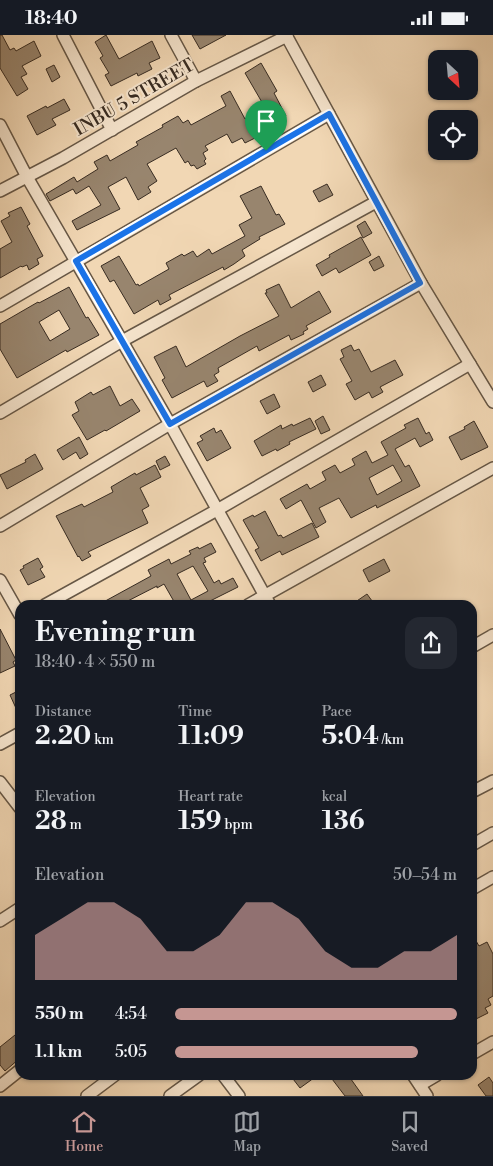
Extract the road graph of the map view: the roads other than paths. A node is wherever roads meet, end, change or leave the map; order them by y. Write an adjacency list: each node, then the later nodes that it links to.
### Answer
1 (62, 35): 7 (street)
2 (171, 35): 4 (street)
3 (286, 35): 4 (street, INBU 5 STREET); 5 (street)
4 (196, 81): 7 (street, INBU 5 STREET)
5 (329, 114): 10 (street); 11 (street)
6 (0, 125): 8 (street)
7 (112, 130): 8 (street, INBU 5 STREET)
8 (27, 177): 9 (street, INBU 5 STREET); 11 (street)
9 (0, 191)
10 (376, 202): 12 (street); 14 (street)
11 (76, 261): 13 (street); 14 (street)
12 (420, 283): 15 (street); 18 (street)
13 (0, 306)
14 (122, 341): 17 (street); 18 (street)
15 (470, 364): 16 (street); 20 (street)
16 (493, 402)
17 (0, 413)
18 (170, 424): 20 (street); 21 (street)
19 (493, 468): 24 (street)
20 (217, 510): 23 (street); 24 (street)
21 (0, 526)
22 (0, 580): 25 (street)
23 (54, 600)
24 (267, 600)
25 (15, 606)
26 (493, 635): 27 (street)
27 (477, 644)
28 (15, 736): 29 (street)
29 (0, 744)
30 (493, 781): 32 (street)
31 (0, 782): 33 (street)
32 (477, 789)
33 (15, 802)
34 (493, 833): 35 (street)
35 (477, 842)
36 (493, 877): 37 (street)
37 (477, 886)
38 (15, 911): 39 (street)
39 (0, 921)
40 (493, 1042): 41 (street)
41 (477, 1051)
42 (15, 1074): 49 (street)
43 (108, 1080): 50 (street)
44 (192, 1080): 51 (street)
45 (227, 1080): 52 (street)
46 (416, 1080): 48 (street)
47 (428, 1080): 48 (street)
48 (420, 1085): 53 (street)
49 (0, 1086)
50 (87, 1096)
51 (170, 1096)
52 (238, 1096)
53 (428, 1096)

